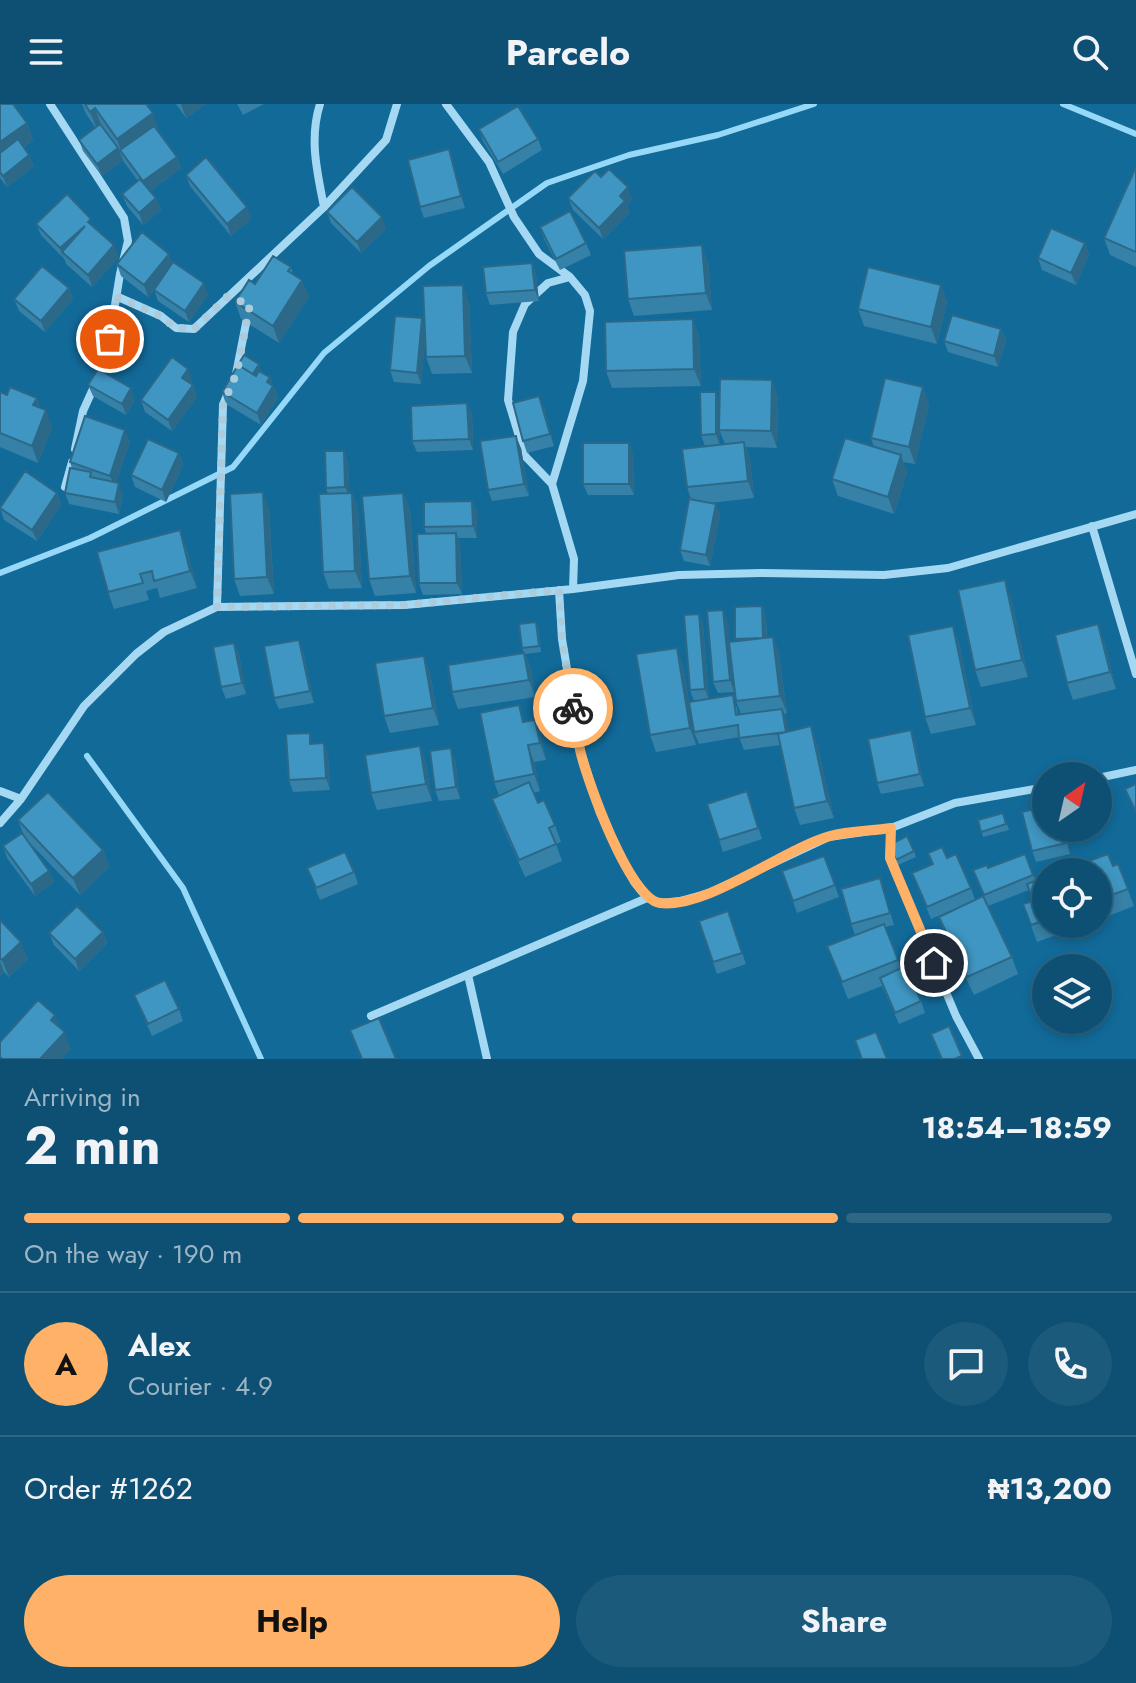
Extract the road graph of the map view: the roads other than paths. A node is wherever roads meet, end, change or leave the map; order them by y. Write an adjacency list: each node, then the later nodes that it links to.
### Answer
1 (50, 104): 9 (street)
2 (320, 104): 5 (street)
3 (397, 104): 5 (street)
4 (446, 104): 7 (street)
5 (324, 207): 6 (street)
6 (268, 260): 8 (street); 10 (street)
7 (570, 277): 13 (street); 13 (street)
8 (259, 282)
9 (118, 297): 10 (street); 14 (street)
10 (227, 297): 11 (street)
11 (238, 301)
12 (250, 304): 19 (street)
13 (552, 484): 17 (street)
14 (65, 487)
15 (1136, 514): 16 (street)
16 (1092, 526): 17 (street); 20 (street)
17 (573, 589): 18 (street)
18 (559, 590): 19 (street); 28 (street)
19 (217, 607): 25 (street)
20 (1136, 674)
21 (1136, 770): 22 (street)
22 (1112, 775)
23 (1032, 789): 27 (street)
24 (0, 791): 25 (street)
25 (21, 799): 26 (street)
26 (0, 823)
27 (891, 828): 28 (street); 32 (street)
28 (647, 898): 29 (street)
29 (468, 975): 30 (street); 31 (street)
30 (371, 1016)
31 (487, 1059)
32 (979, 1059)

